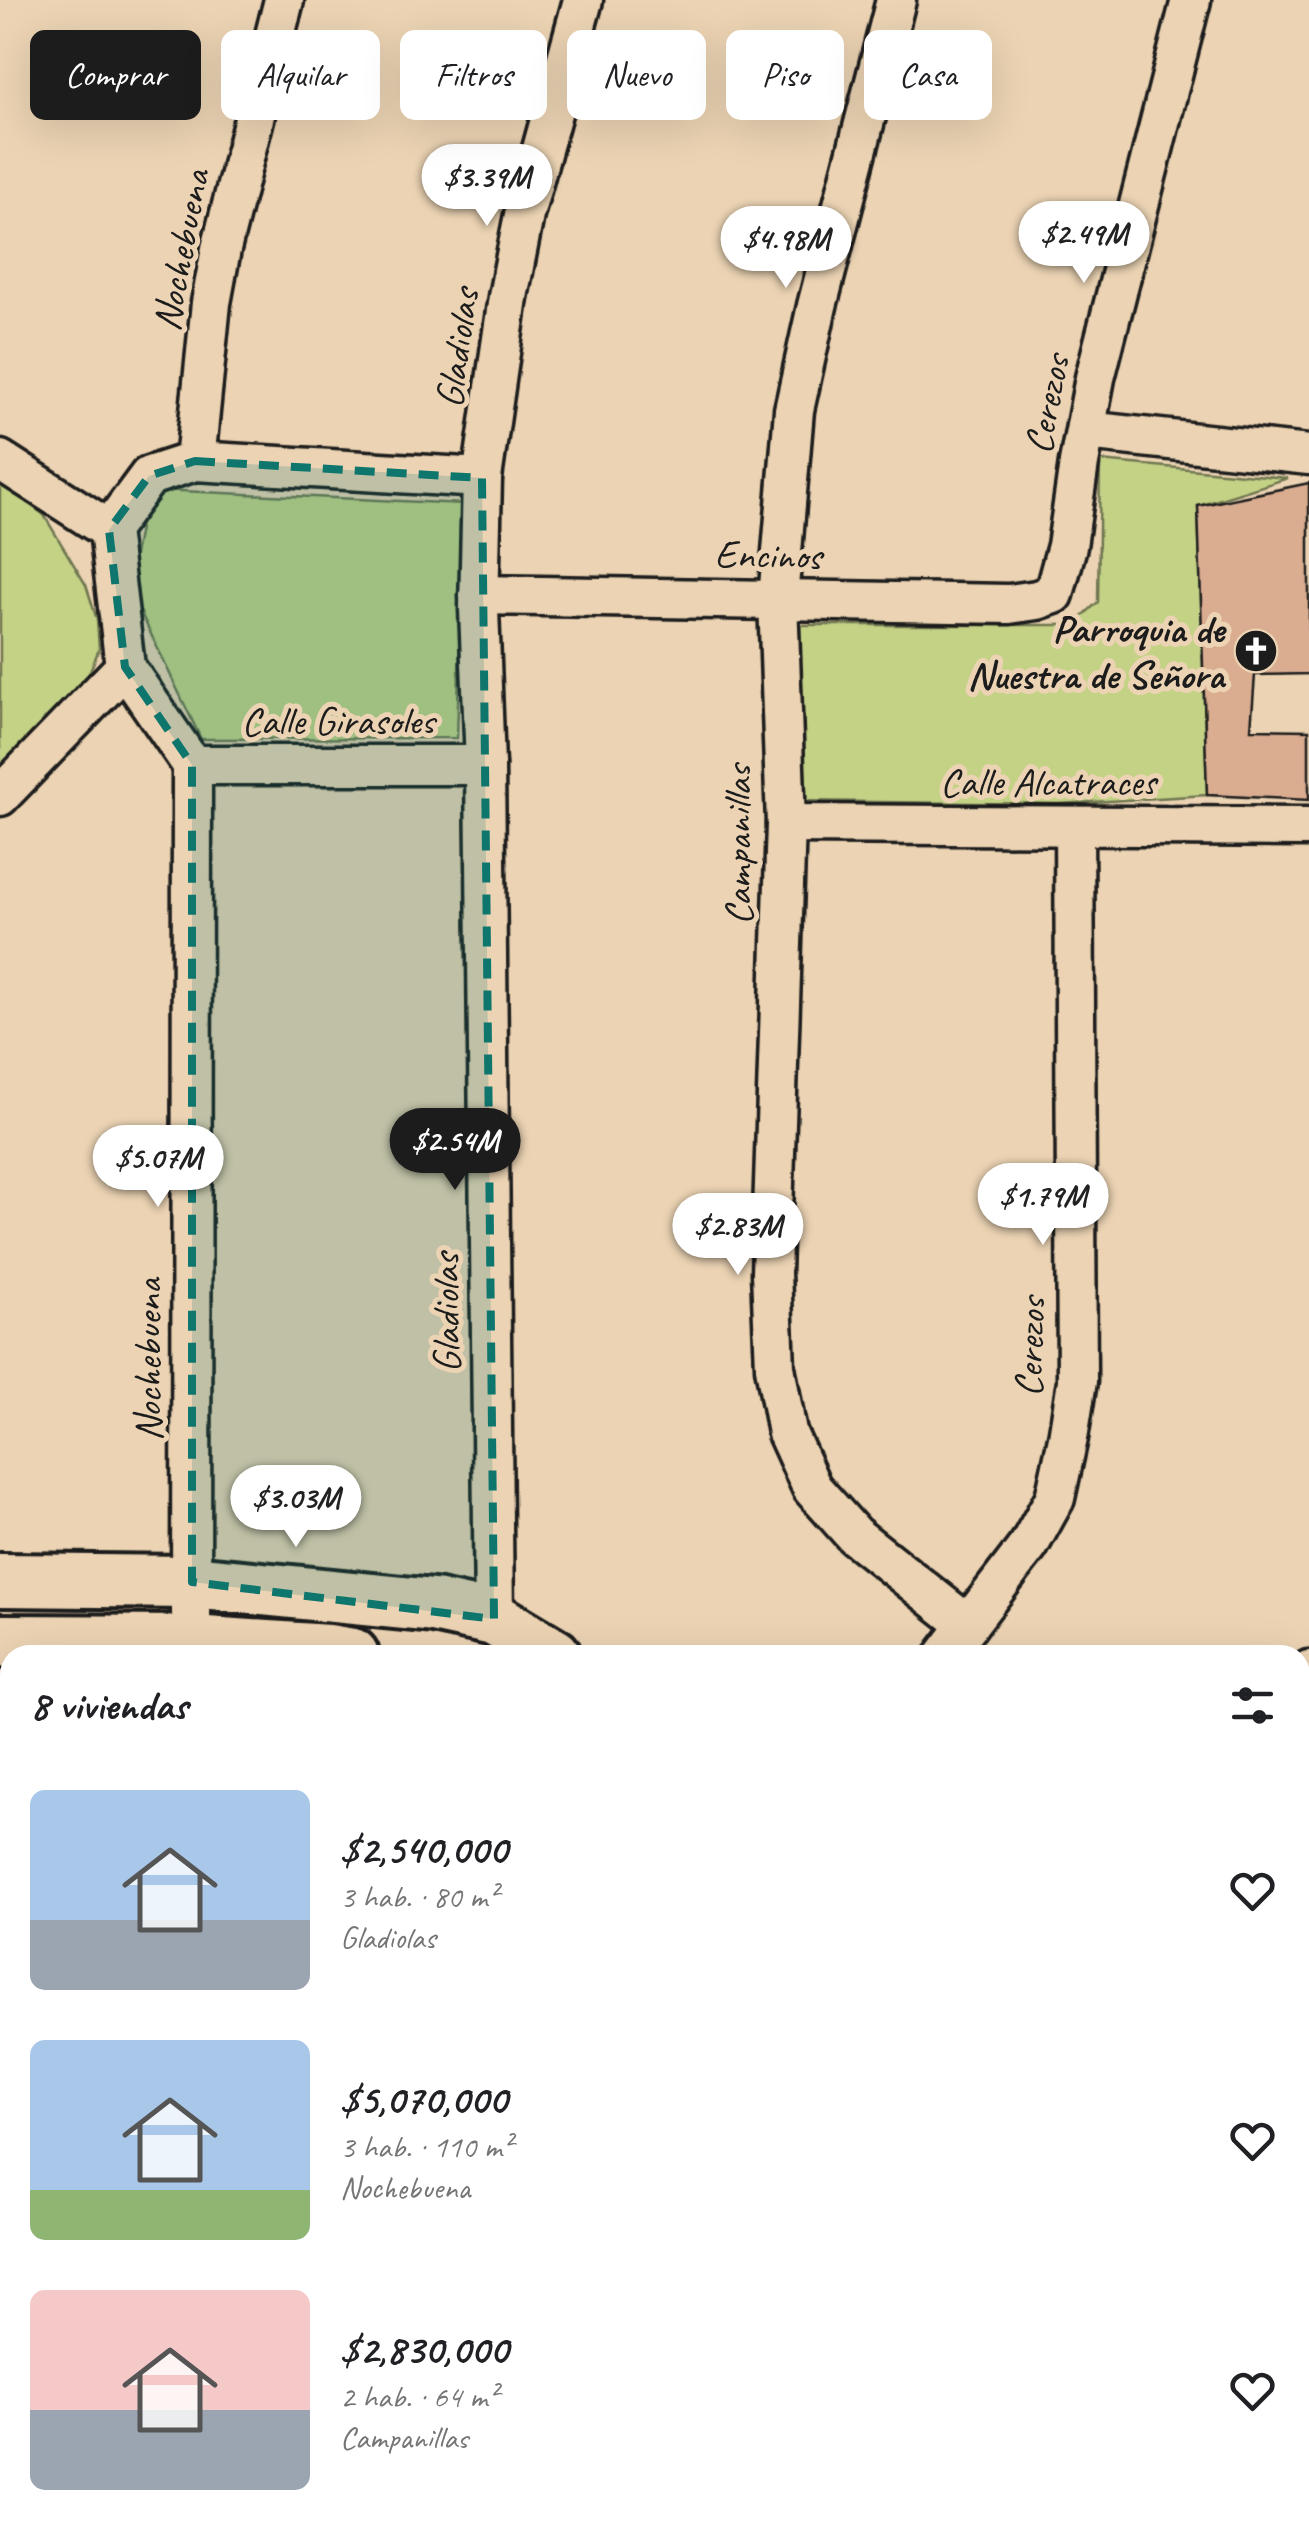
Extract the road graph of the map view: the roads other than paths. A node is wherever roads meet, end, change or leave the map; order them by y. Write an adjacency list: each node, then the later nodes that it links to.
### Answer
1 (284, 0): 8 (street, Nochebuena)
2 (583, 0): 9 (street, Gladiolas)
3 (896, 0): 13 (street, Campanillas)
4 (1191, 0): 5 (street, Cerezos)
5 (1086, 431): 6 (street); 11 (street, Cerezos)
6 (1309, 456)
7 (0, 460): 10 (street)
8 (195, 461): 9 (street); 10 (street)
9 (482, 478): 12 (street, Gladiolas)
10 (109, 530): 14 (street)
11 (1054, 594): 13 (street, Encinos)
12 (479, 595): 13 (street, Encinos); 16 (street, Gladiolas)
13 (778, 599): 18 (street, Campanillas)
14 (125, 668): 15 (street); 17 (street)
15 (192, 765): 16 (street, Calle Girasoles); 22 (street, Nochebuena)
16 (485, 765): 23 (street, Gladiolas)
17 (0, 796)
18 (786, 824): 19 (street, Calle Alcatraces); 24 (street, Campanillas)
19 (1074, 826): 20 (street, Calle Alcatraces); 24 (street, Cerezos)
20 (1309, 827)
21 (0, 1580): 22 (street)
22 (192, 1582): 23 (street); 27 (street, Nochebuena)
23 (494, 1619): 28 (street)
24 (968, 1625): 29 (street, Cerezos)
25 (0, 1642): 26 (street)
26 (96, 1645)
27 (191, 1645)
28 (537, 1645)
29 (953, 1645)

